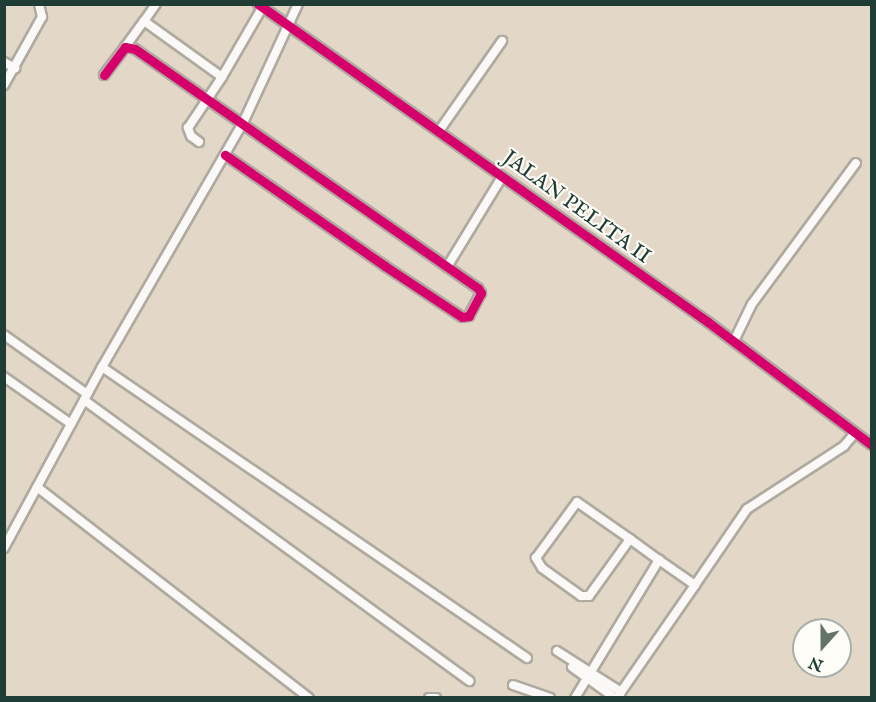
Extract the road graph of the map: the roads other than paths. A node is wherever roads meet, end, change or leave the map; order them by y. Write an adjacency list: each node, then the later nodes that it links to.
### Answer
1 (39, 4): 10 (street)
2 (156, 4): 5 (street)
3 (298, 4): 6 (street)
4 (260, 6): 6 (street, JALAN PELITA II); 12 (street)
5 (144, 21): 8 (street); 12 (street)
6 (286, 26): 15 (street); 16 (street, JALAN PELITA II)
7 (502, 41): 16 (street)
8 (125, 47): 11 (street); 14 (street)
9 (4, 62): 10 (street)
10 (15, 68): 13 (street)
11 (104, 75)
12 (222, 77): 14 (street)
13 (4, 85)
14 (207, 101): 15 (street); 17 (street)
15 (243, 123): 18 (street); 21 (street)
16 (439, 131): 20 (street, JALAN PELITA II)
17 (199, 142)
18 (225, 155): 21 (street); 24 (street)
19 (856, 163): 23 (street)
20 (502, 177): 21 (street); 23 (street, JALAN PELITA II)
21 (447, 267)
22 (4, 335): 26 (street)
23 (734, 341): 28 (street, JALAN PELITA II)
24 (102, 367): 26 (street); 37 (street)
25 (4, 377): 27 (street)
26 (86, 397): 27 (street); 39 (street)
27 (71, 424): 30 (street)
28 (858, 436): 29 (street, JALAN PELITA II); 35 (street)
29 (871, 445)
30 (37, 487): 31 (street); 42 (street)
31 (8, 533): 33 (street)
32 (630, 539): 32 (street); 34 (street)
33 (4, 548)
34 (659, 560): 35 (street); 38 (street)
35 (695, 585): 41 (street)
36 (553, 651): 38 (street)
37 (527, 658)
38 (590, 676): 41 (street); 46 (street)
39 (470, 681)
40 (513, 685): 45 (street)
41 (618, 696)
42 (309, 698)
43 (429, 698): 44 (street)
44 (436, 698)
45 (550, 698)
46 (575, 698)

